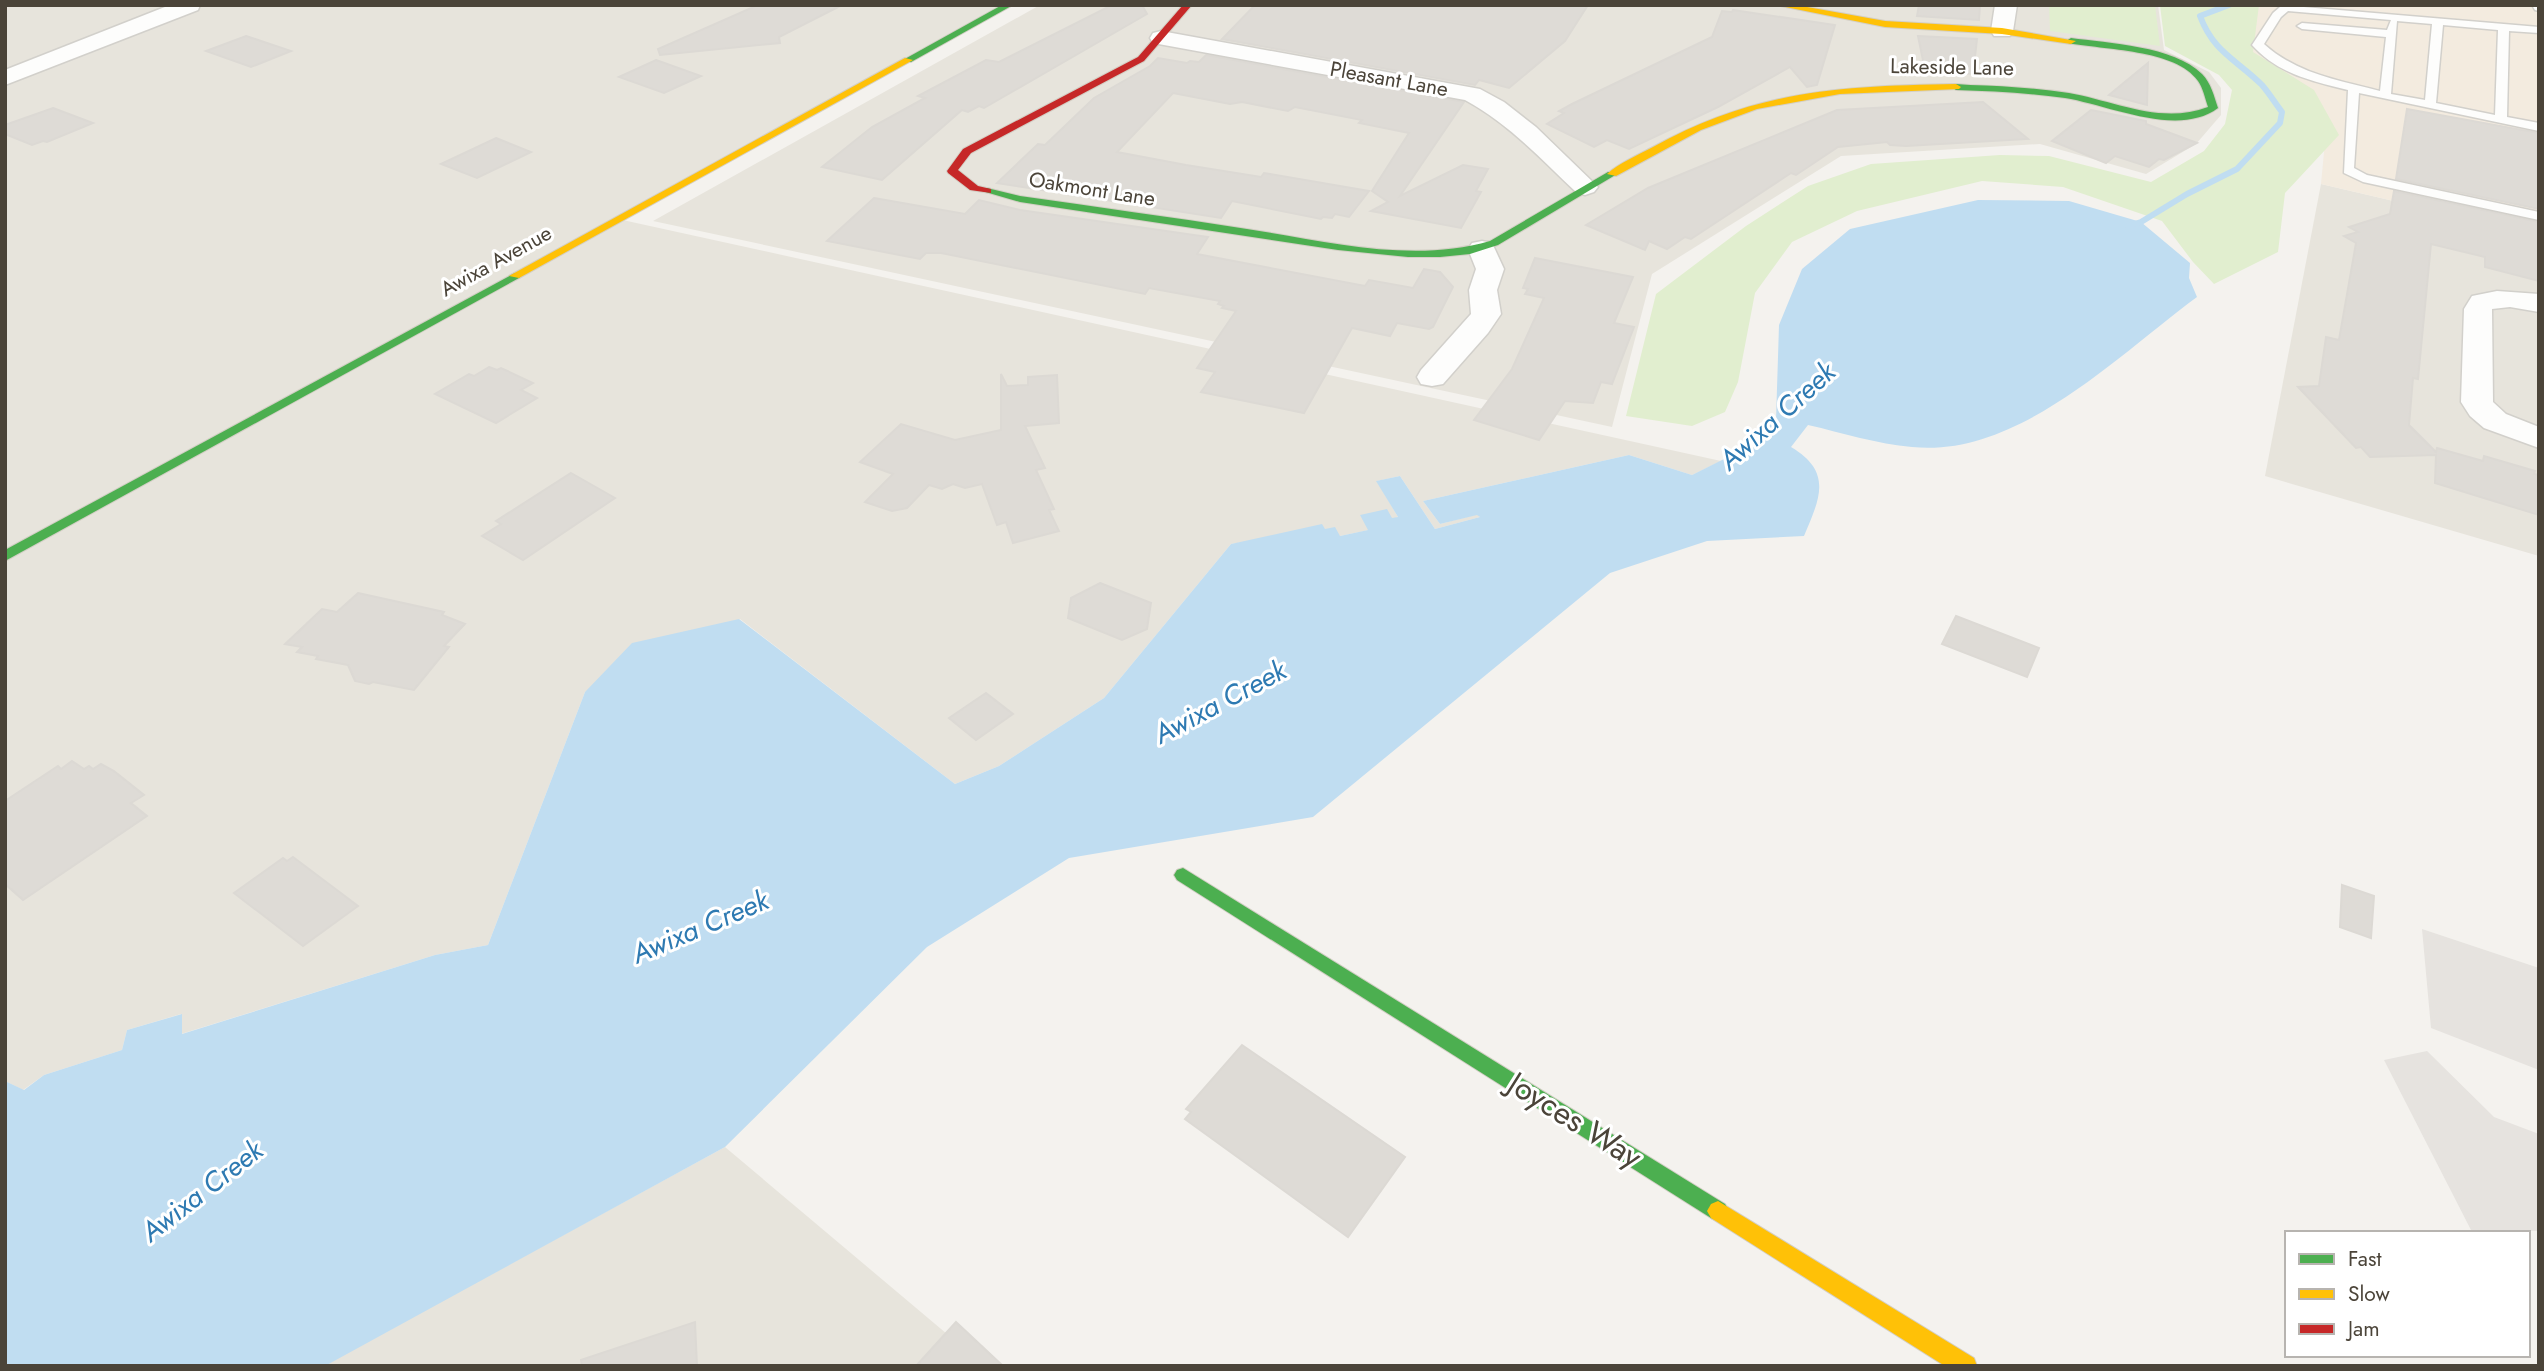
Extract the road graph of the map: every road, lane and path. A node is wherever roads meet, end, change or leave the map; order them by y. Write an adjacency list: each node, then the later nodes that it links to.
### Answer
1 (190, 5): 15 (street)
2 (1009, 5): 27 (street, Awixa Avenue)
3 (1188, 5): 14 (street)
4 (1780, 5): 12 (street)
5 (2006, 5): 12 (street)
6 (2285, 7): 7 (lane); 16 (lane)
7 (2394, 19): 8 (lane); 13 (lane)
8 (2438, 22): 10 (lane); 18 (lane)
9 (2302, 26): 13 (lane)
10 (2504, 28): 11 (lane); 19 (lane)
11 (2539, 30)
12 (2001, 32): 21 (street, Lakeside Lane)
13 (2391, 34): 17 (lane)
14 (1161, 38): 21 (street, Pleasant Lane); 23 (street, Oakmont Lane)
15 (5, 78)
16 (2354, 88): 17 (lane); 22 (lane)
17 (2385, 96): 18 (lane)
18 (2430, 105): 19 (lane)
19 (2501, 120): 20 (lane)
20 (2539, 127)
21 (1585, 187): 23 (street, Lakeside Lane)
22 (2539, 216)
23 (1482, 249): 25 (street)
24 (2539, 303): 26 (street)
25 (1432, 377)
26 (2539, 438)
27 (5, 556)
28 (1183, 875): 29 (street, Joyces Way)
29 (1966, 1366)

